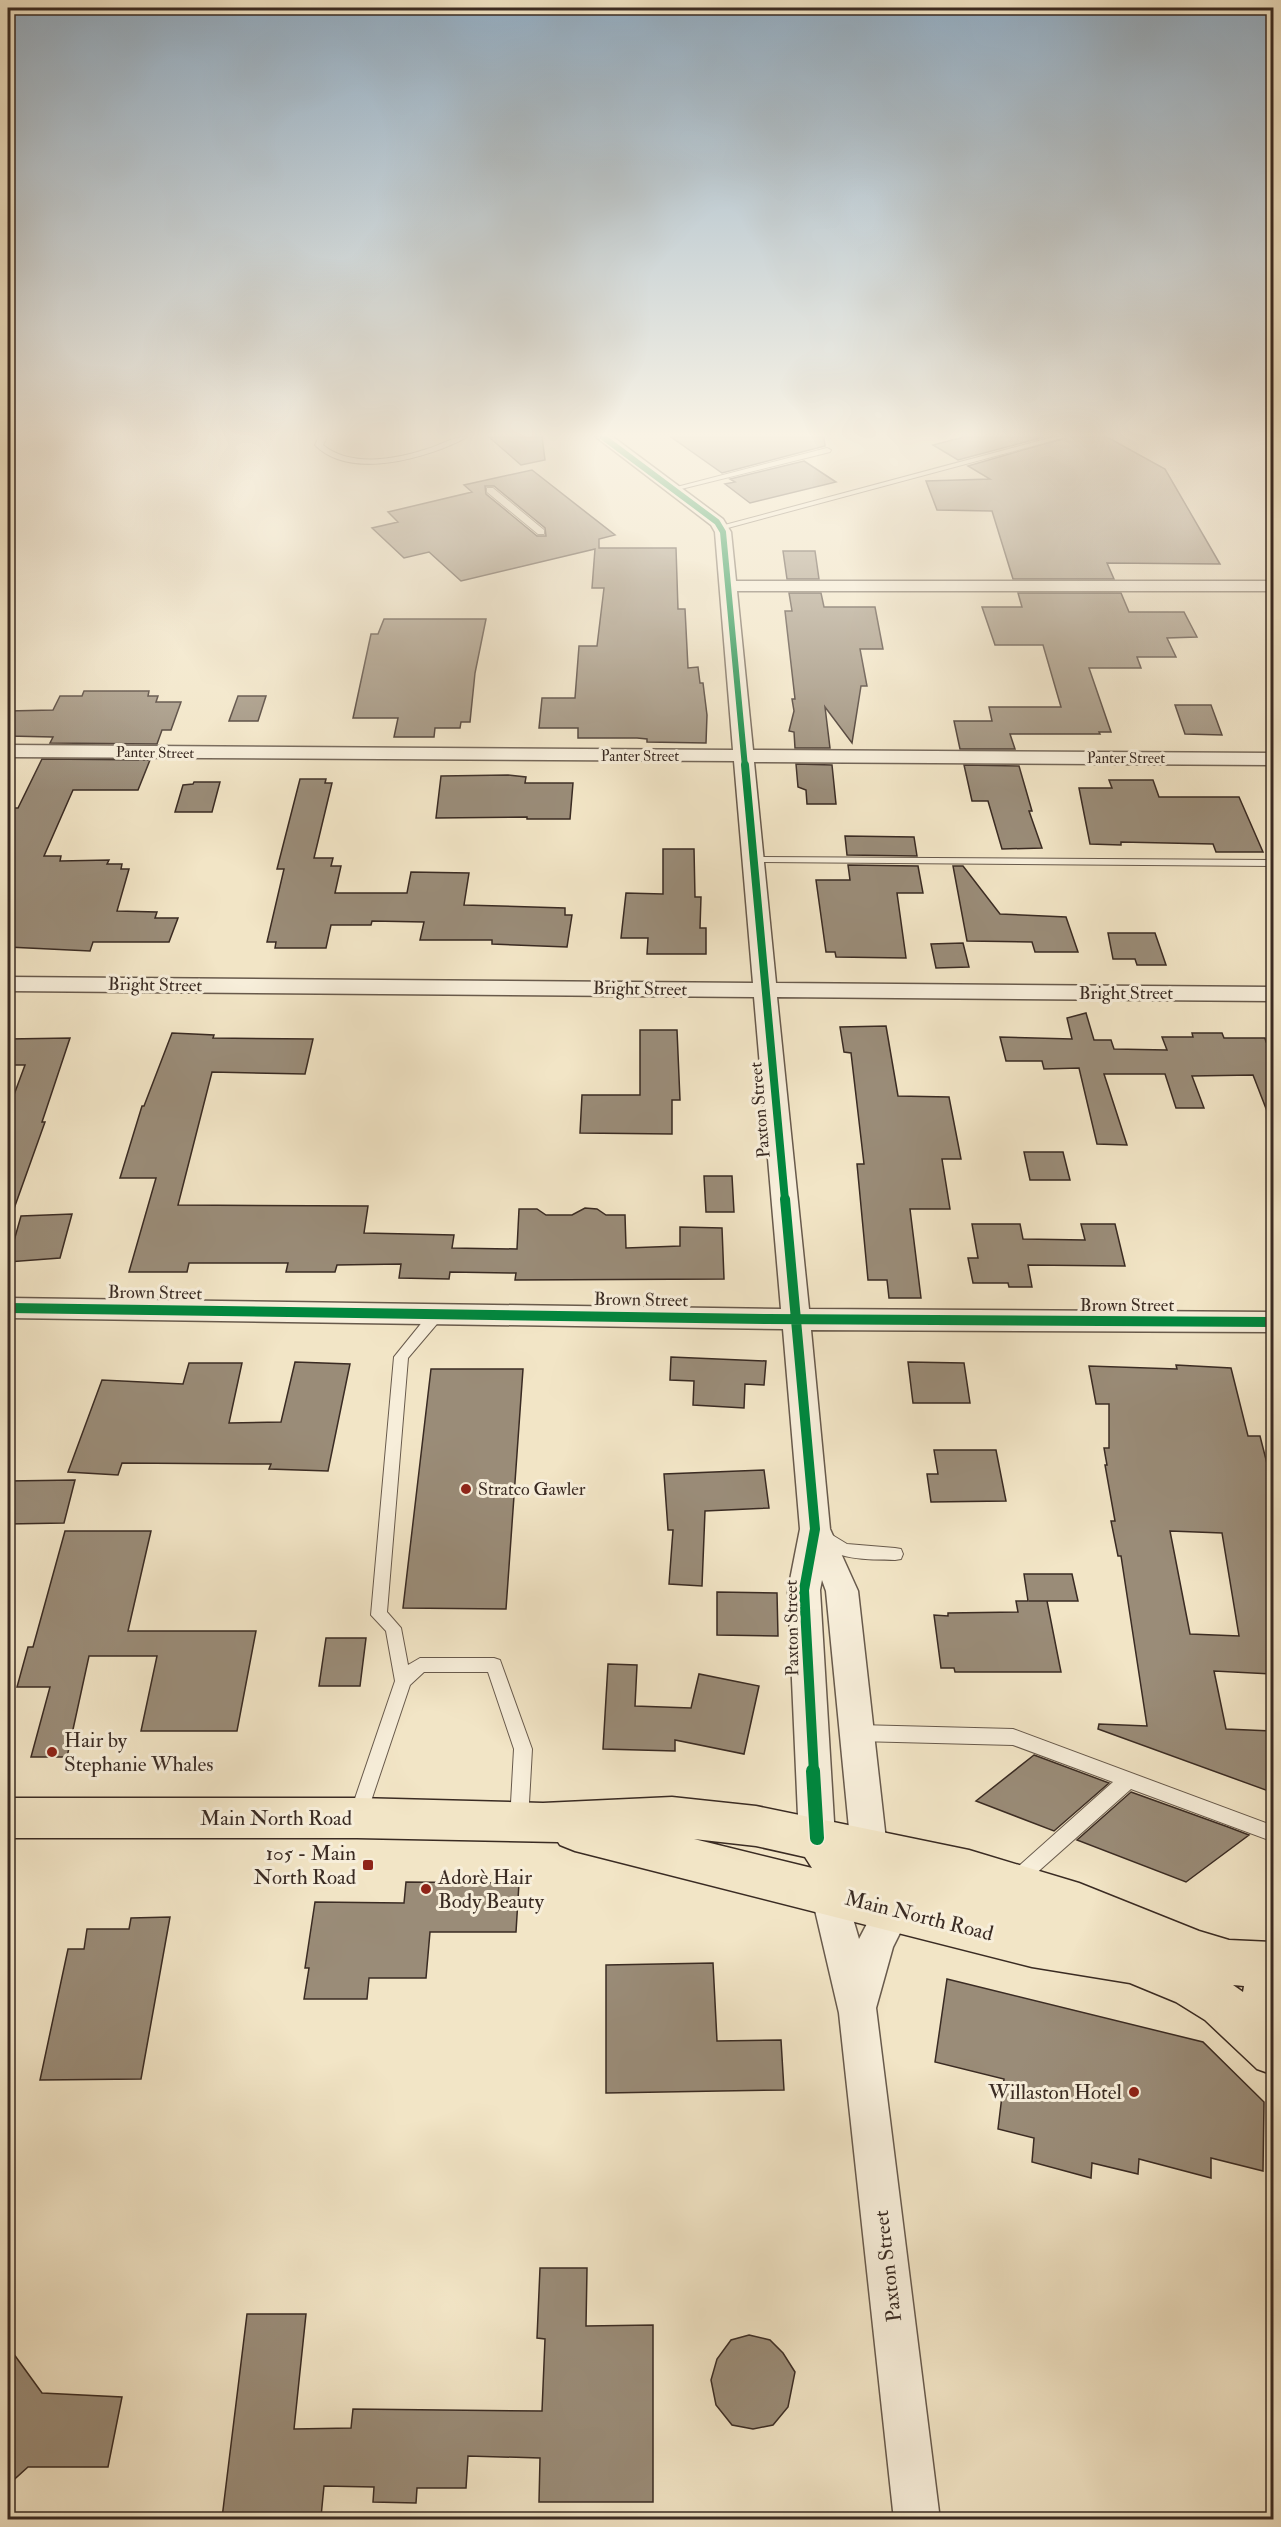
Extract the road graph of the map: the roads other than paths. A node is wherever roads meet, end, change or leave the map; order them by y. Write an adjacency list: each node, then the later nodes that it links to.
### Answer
1 (725, 555): 2 (street, Paxton Street)
2 (730, 586): 3 (street); 5 (street, Paxton Street)
3 (1274, 586)
4 (8, 751): 5 (street, Panter Street)
5 (744, 757): 6 (street, Panter Street); 7 (street, Paxton Street)
6 (1274, 759)
7 (754, 860): 8 (lane); 10 (street, Paxton Street)
8 (1274, 863)
9 (8, 984): 10 (street, Bright Street)
10 (766, 990): 11 (street, Bright Street); 14 (street, Paxton Street)
11 (1274, 994)
12 (8, 1308): 13 (street, Brown Street)
13 (437, 1314): 14 (street, Brown Street); 18 (lane)
14 (797, 1319): 15 (street, Brown Street); 16 (street, Paxton Street)
15 (1274, 1322)
16 (815, 1529): 17 (lane); 19 (street, Paxton Street); 25 (street, Paxton Street)
17 (895, 1554)
18 (403, 1681): 22 (lane); 23 (lane)
19 (857, 1733): 20 (lane); 26 (street, Paxton Street)
20 (1128, 1780): 24 (lane); 27 (lane)
21 (8, 1818): 22 (main road, Main North Road)
22 (357, 1818): 23 (main road, Main North Road)
23 (531, 1823): 25 (main road, Main North Road); 28 (main road, Main North Road)
24 (1274, 1834)
25 (817, 1838): 26 (main road, Main North Road); 30 (main road)
26 (869, 1849): 27 (main road, Main North Road)
27 (1011, 1884): 31 (main road, Main North Road)
28 (829, 1893): 29 (main road, Main North Road); 32 (street, Paxton Street)
29 (894, 1909): 30 (main road, Main North Road); 32 (street, Paxton Street)
30 (1130, 1961): 34 (main road, Main North Road)
31 (1274, 1967): 33 (main road)
32 (858, 2013): 35 (street, Paxton Street)
33 (1274, 2044)
34 (1274, 2052)
35 (917, 2520)

